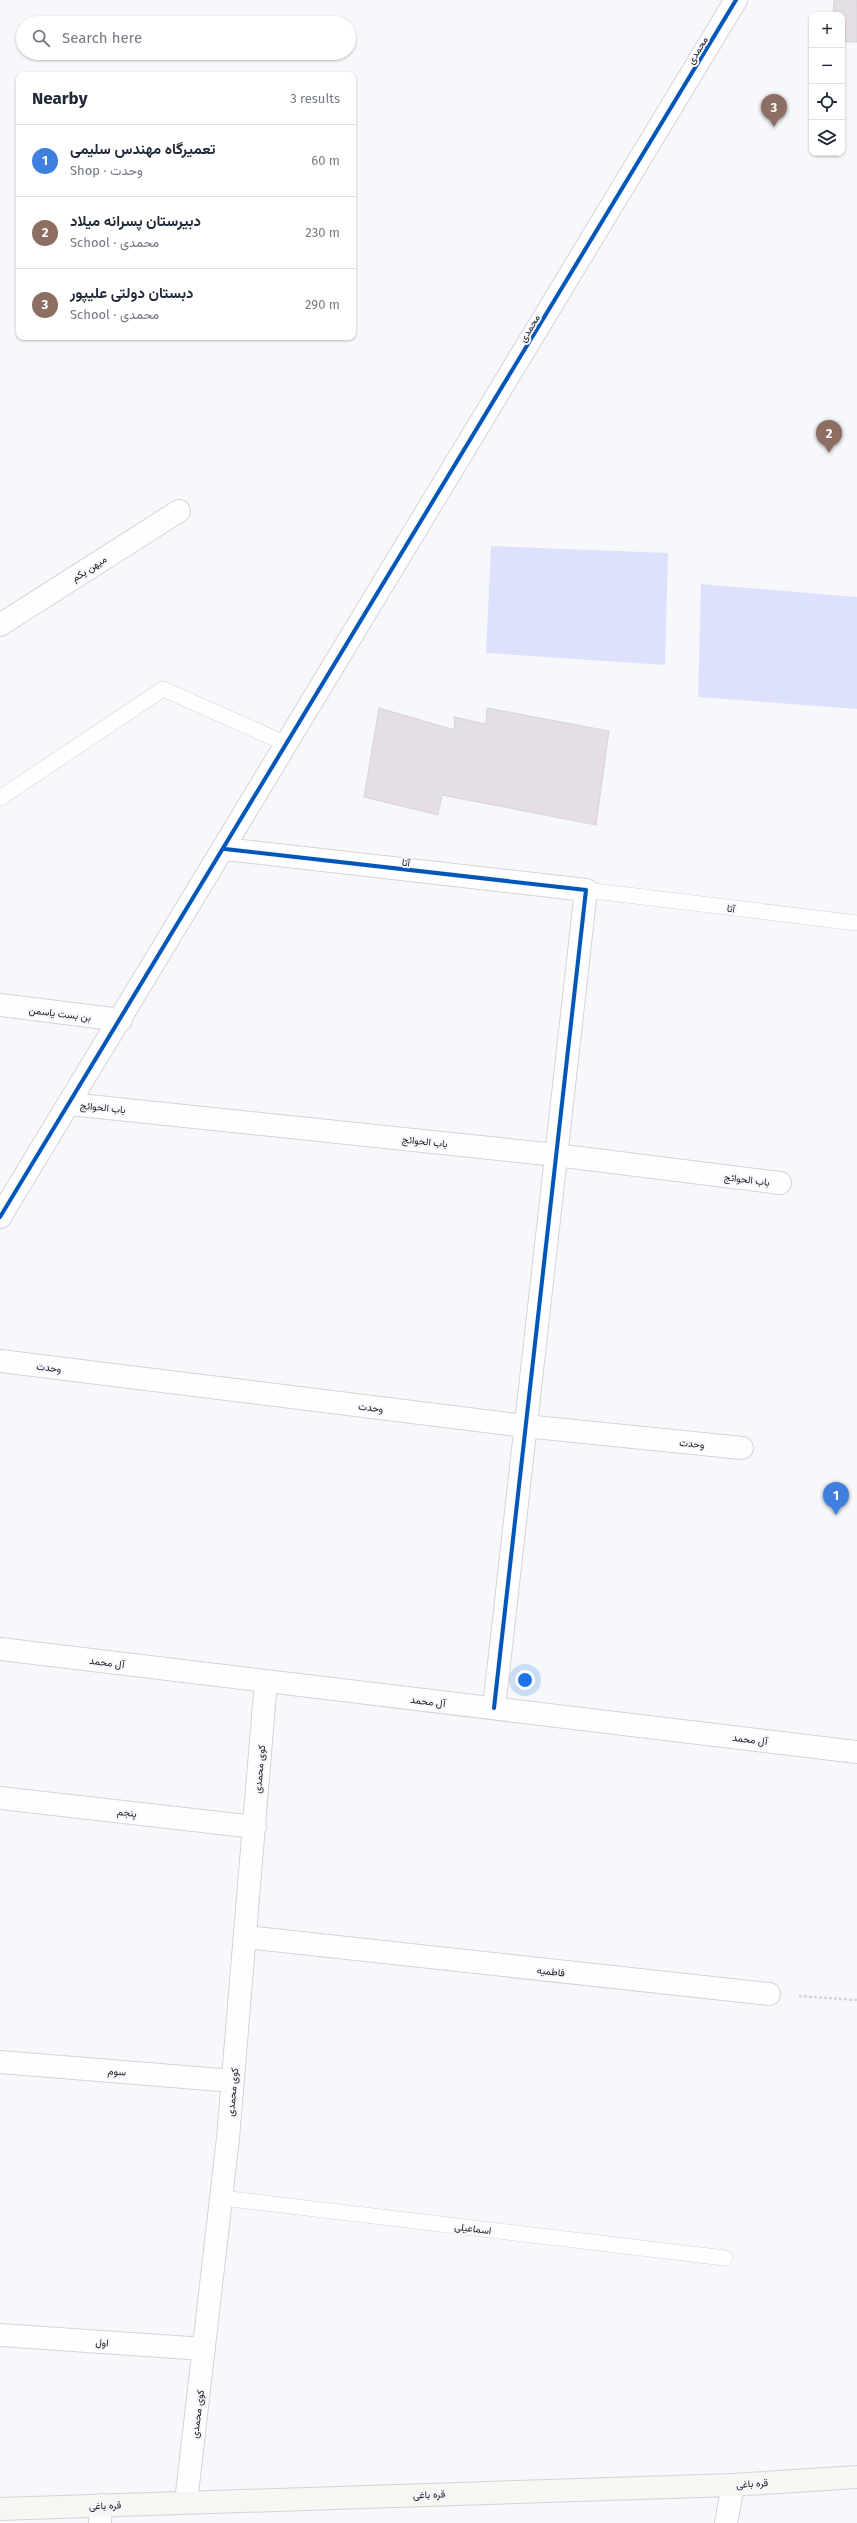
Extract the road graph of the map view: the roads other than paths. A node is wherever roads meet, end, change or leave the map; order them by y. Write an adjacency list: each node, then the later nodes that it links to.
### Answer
1 (736, 0): 4 (street, محمدی)
2 (179, 511): 3 (street, میهن یکم)
3 (0, 625)
4 (288, 744): 5 (lane); 6 (street, محمدی)
5 (0, 798)
6 (224, 849): 7 (street, آتا); 10 (street, محمدی)
7 (586, 890): 8 (lane, آتا); 12 (street)
8 (857, 923)
9 (0, 1006): 10 (street, بن بست یاسمن)
10 (120, 1020): 11 (street, محمدی)
11 (70, 1104): 12 (street, باب الحوائج); 14 (street, محمدی)
12 (556, 1155): 13 (street, باب الحوائج); 16 (street)
13 (780, 1183)
14 (0, 1217)
15 (0, 1361): 16 (street, وحدت)
16 (526, 1426): 17 (street, وحدت); 20 (street)
17 (742, 1448)
18 (0, 1649): 19 (street, آل محمد)
19 (266, 1681): 20 (street, آل محمد); 23 (street, کوی محمدی)
20 (494, 1708): 21 (street, آل محمد)
21 (857, 1752)
22 (0, 1798): 23 (street, پنجم)
23 (255, 1827): 24 (street, کوی محمدی)
24 (246, 1937): 25 (street, فاطمیه); 27 (street, کوی محمدی)
25 (769, 1994)
26 (0, 2062): 27 (street, سوم)
27 (233, 2081): 28 (street, کوی محمدی)
28 (222, 2198): 29 (lane, اسماعیلی); 31 (street, کوی محمدی)
29 (725, 2258)
30 (0, 2336): 31 (street, اول)
31 (204, 2349): 34 (street, کوی محمدی)
32 (857, 2477): 33 (main road, قره باغی)
33 (733, 2485): 34 (main road, قره باغی); 37 (street)
34 (186, 2502): 36 (main road, قره باغی)
35 (0, 2509): 36 (main road, قره باغی)
36 (101, 2514)
37 (726, 2523)

